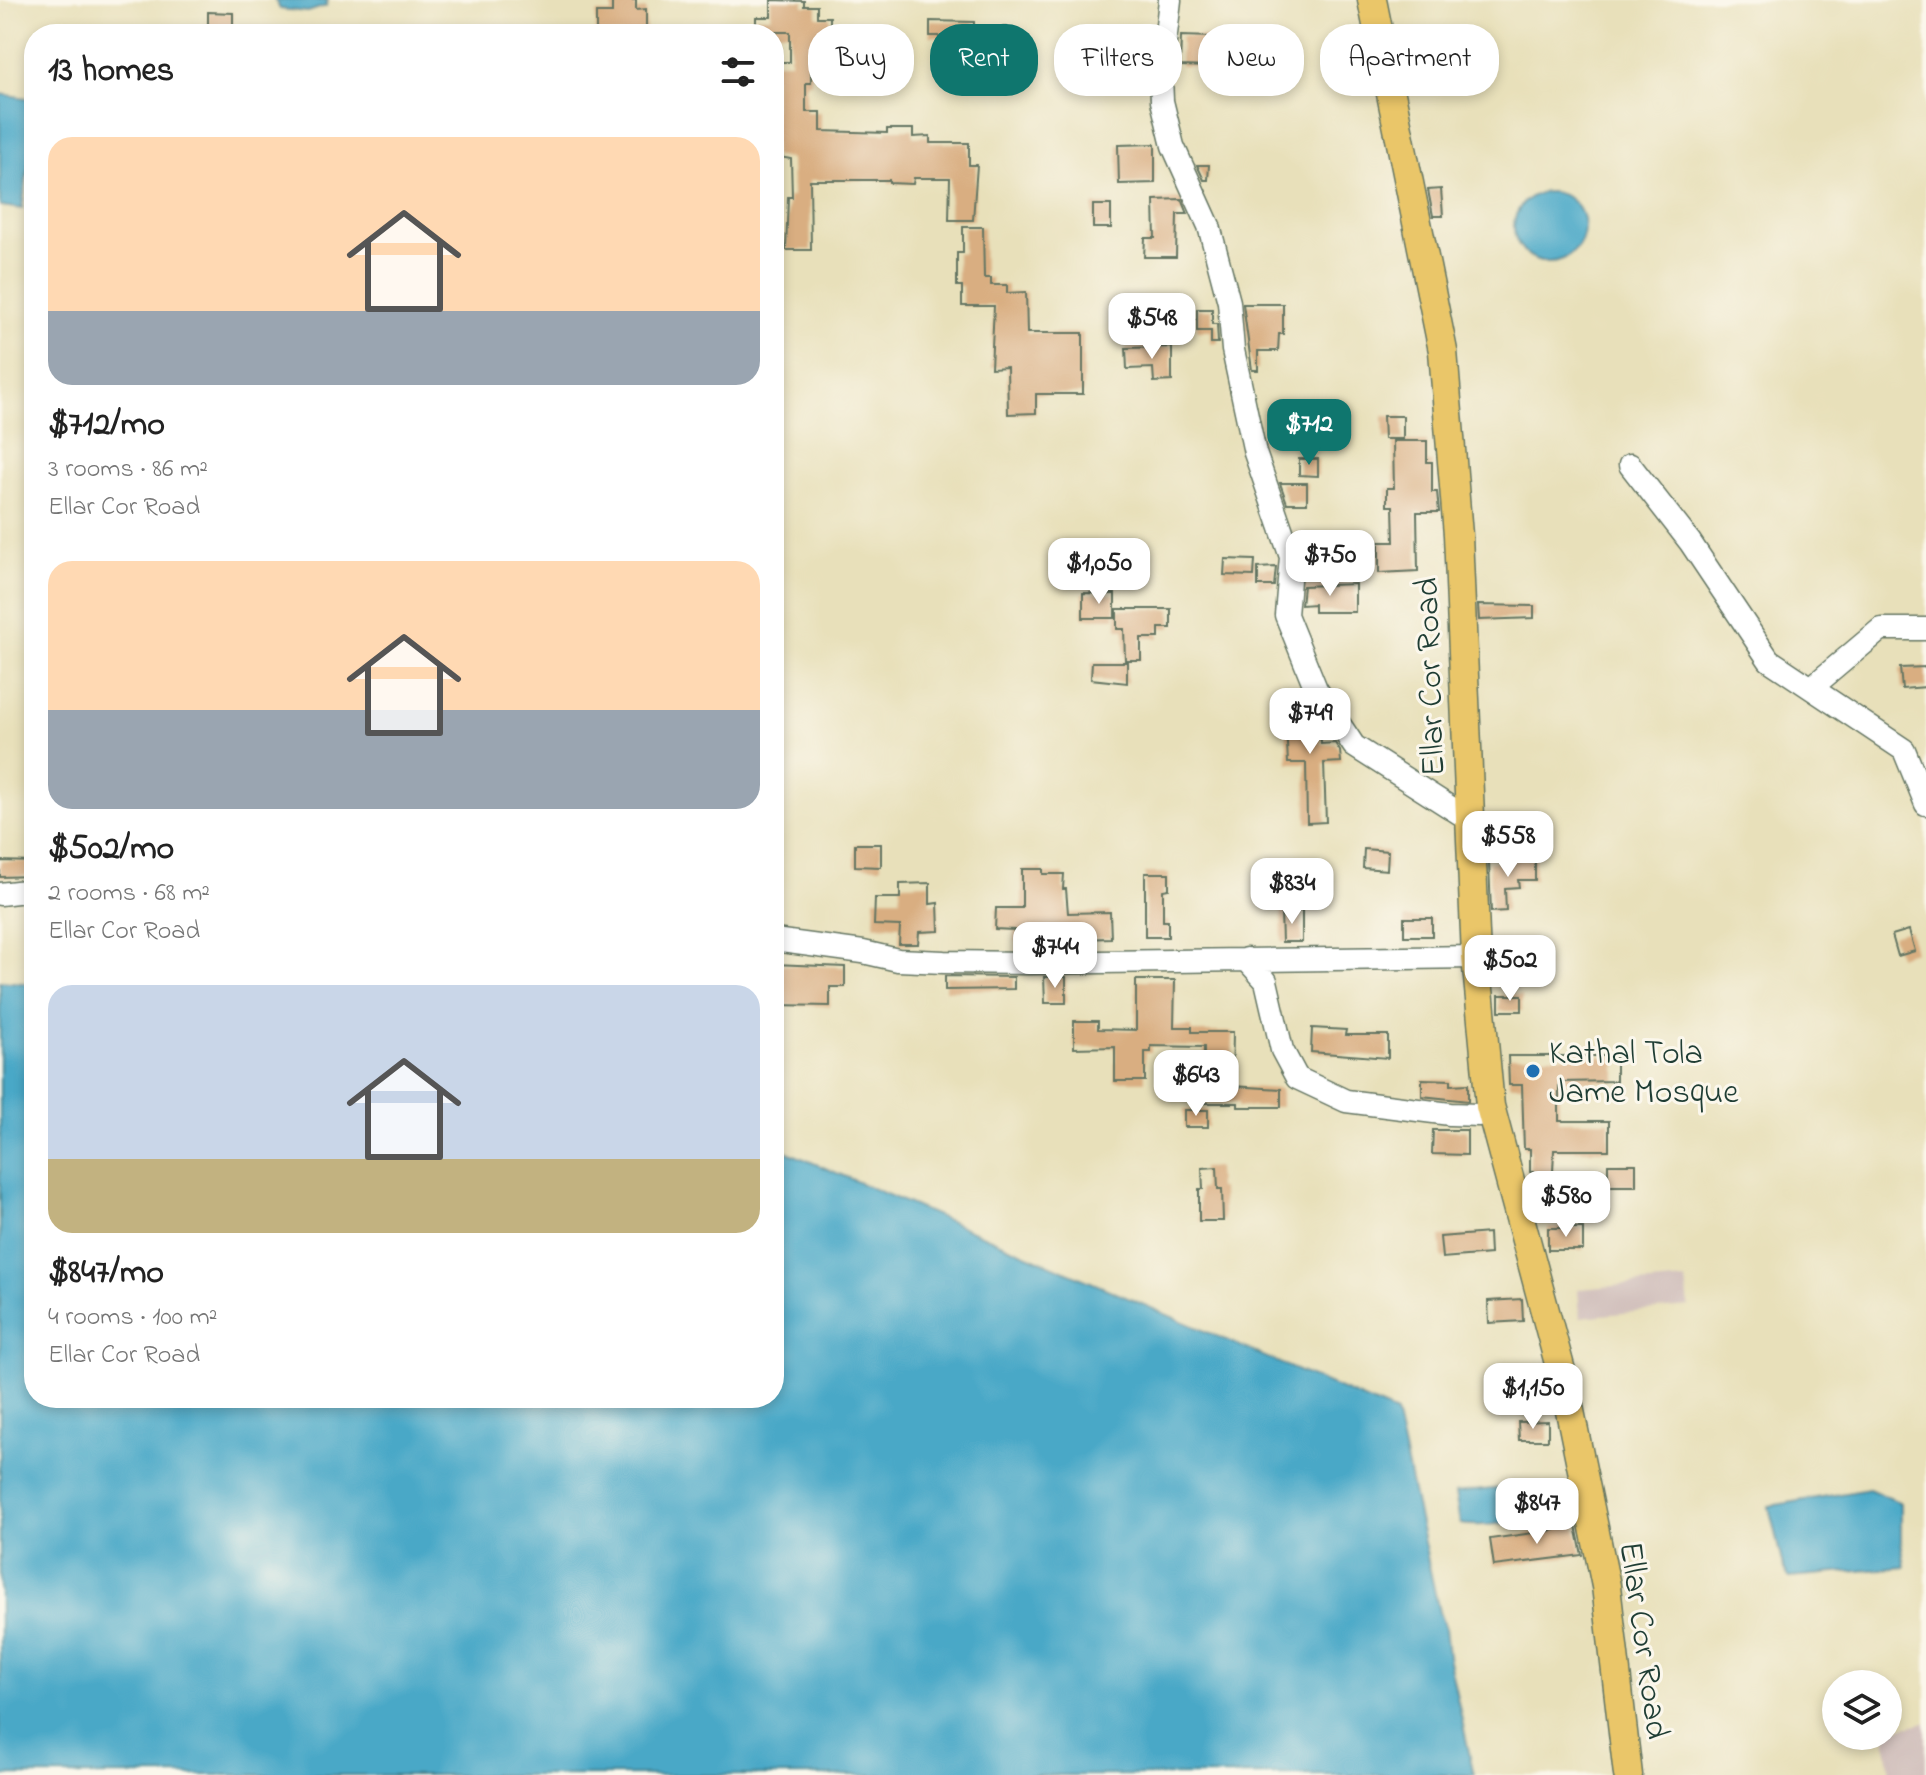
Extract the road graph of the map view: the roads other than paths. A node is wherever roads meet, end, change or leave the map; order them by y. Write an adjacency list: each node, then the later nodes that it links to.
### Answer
1 (1170, 0): 7 (street)
2 (1372, 0): 7 (main road, Ellar Cor Road)
3 (1630, 465): 5 (street)
4 (1926, 629): 5 (street)
5 (1811, 688): 6 (street)
6 (1926, 804)
7 (1470, 820): 9 (main road, Ellar Cor Road)
8 (784, 941): 10 (street)
9 (1476, 957): 10 (street); 12 (main road, Ellar Cor Road)
10 (1246, 959): 11 (street)
11 (1479, 1115)
12 (1628, 1775)

